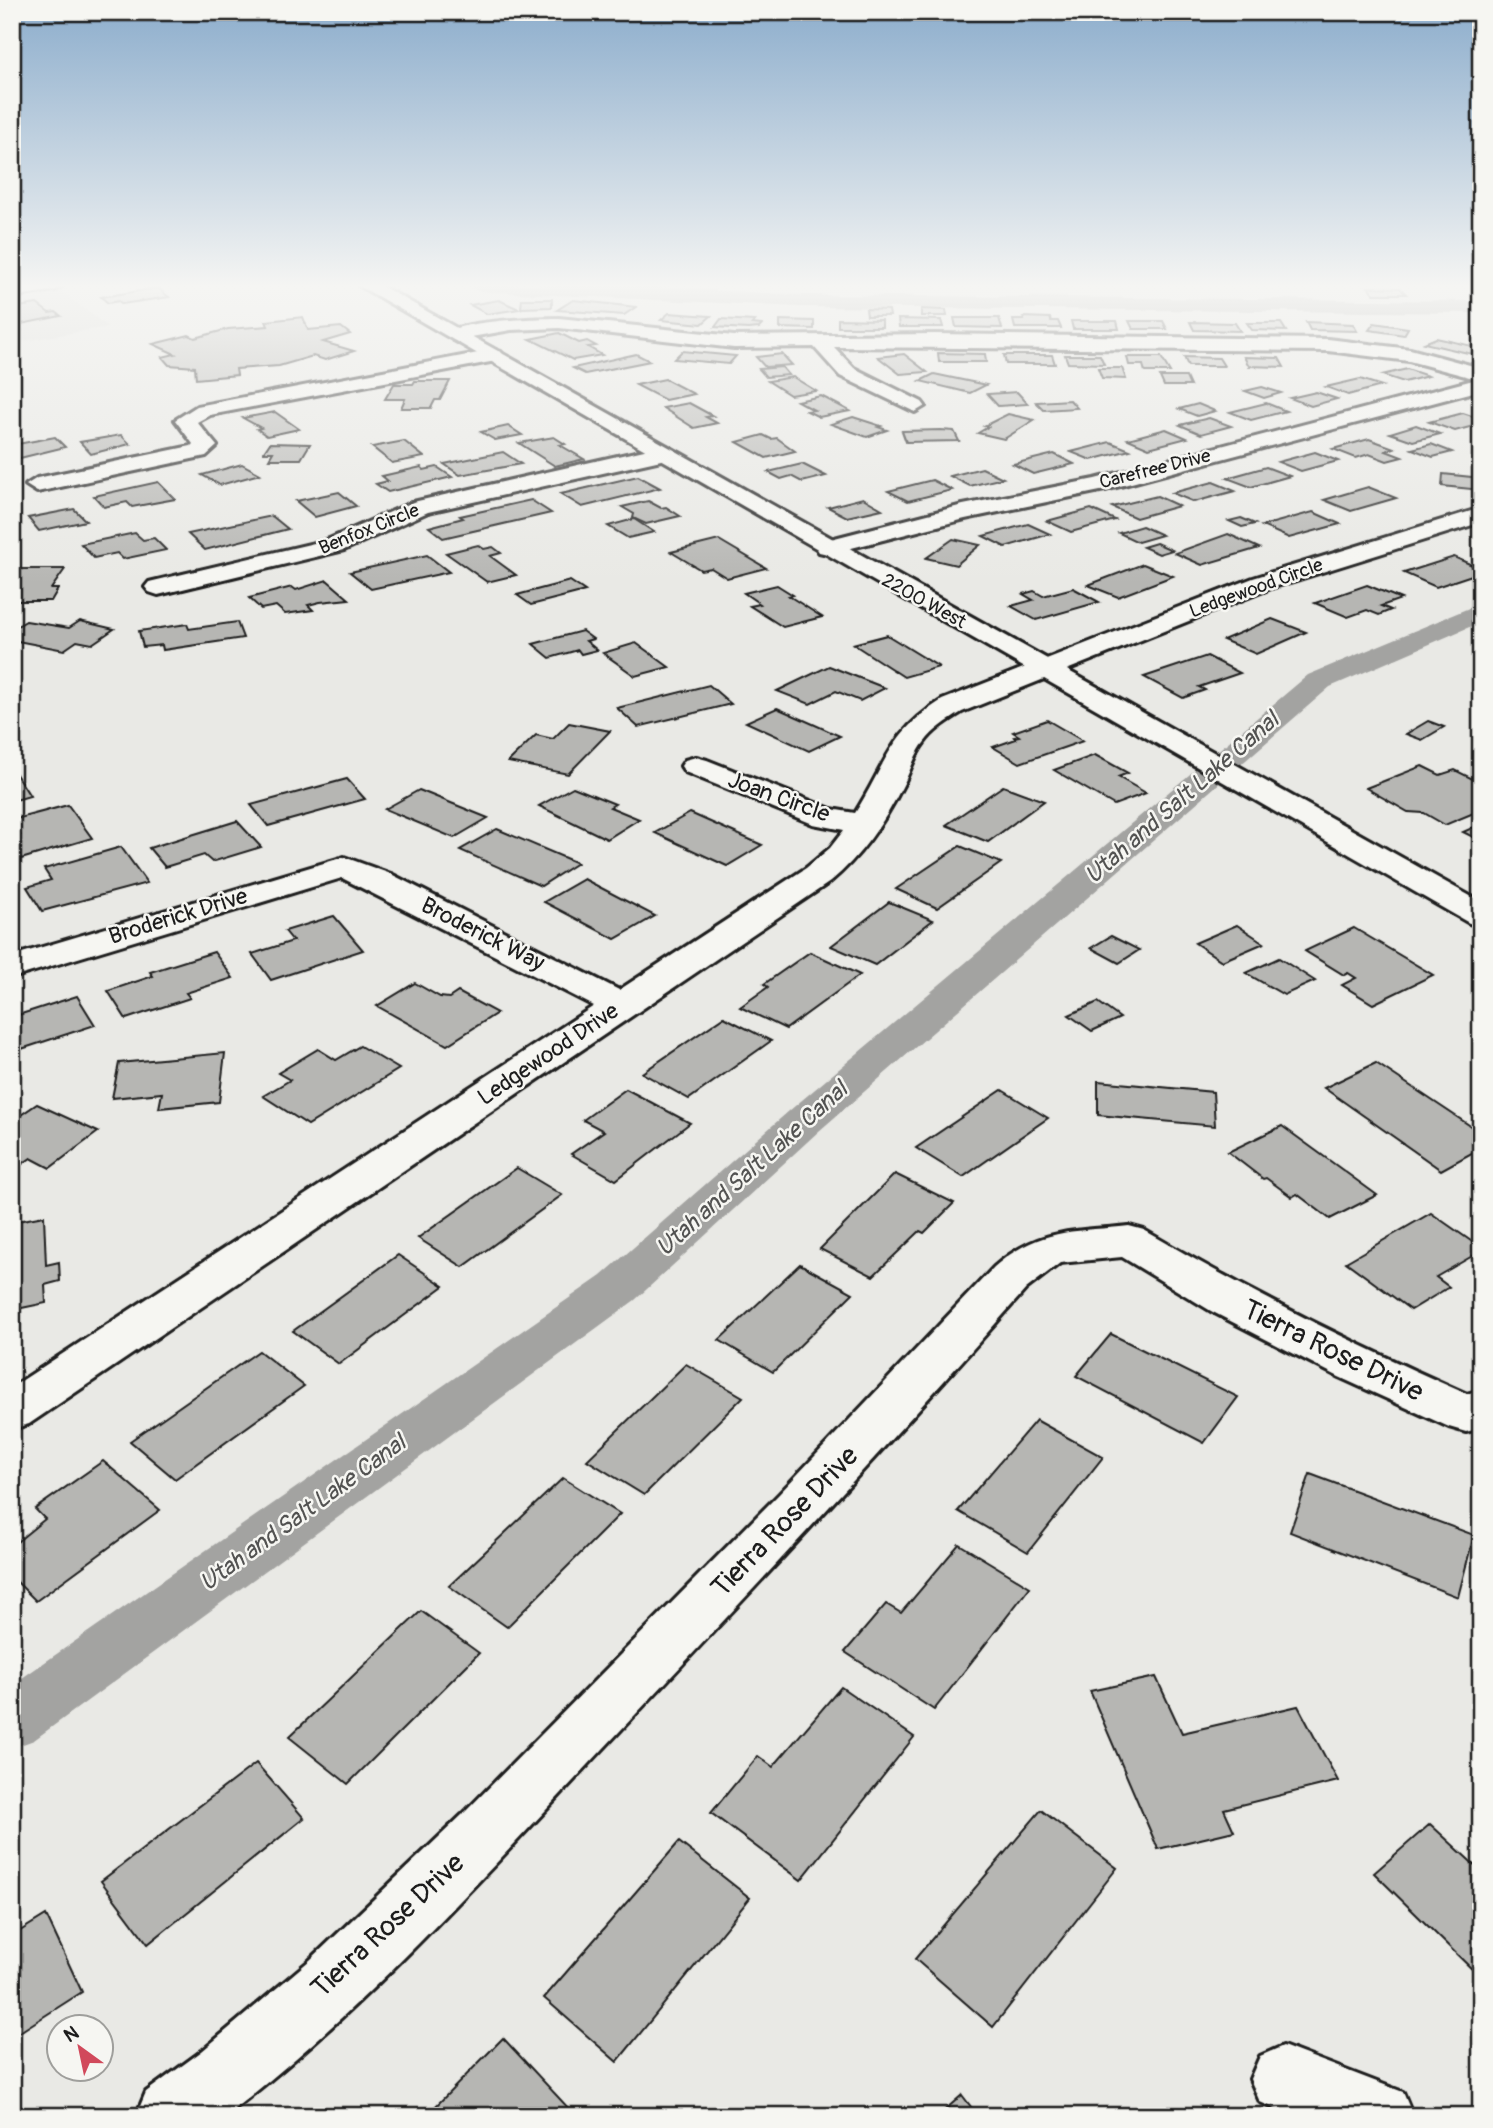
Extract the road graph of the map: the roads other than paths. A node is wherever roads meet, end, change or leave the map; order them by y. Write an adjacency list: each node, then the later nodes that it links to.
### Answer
1 (345, 384): 7 (street)
2 (543, 384): 6 (street, 2200 West)
3 (872, 384): 5 (street)
4 (1480, 384): 9 (street, Carefree Drive)
5 (915, 406)
6 (662, 453): 9 (street, 2200 West); 10 (street, Benfox Circle)
7 (37, 485)
8 (1471, 518): 11 (street, Ledgewood Circle)
9 (828, 547): 11 (street, 2200 West)
10 (159, 587)
11 (1046, 670): 13 (street, Ledgewood Drive); 15 (street, 2200 West)
12 (696, 766): 13 (street, Joan Circle)
13 (864, 824): 17 (street, Ledgewood Drive)
14 (344, 867): 16 (street, Broderick Drive); 17 (street, Broderick Way)
15 (1481, 916)
16 (12, 967)
17 (620, 1005): 19 (street, Ledgewood Drive)
18 (1481, 1408): 21 (street, Tierra Rose Drive)
19 (12, 1411)
20 (1283, 2079): 22 (street)
21 (170, 2116)
22 (1379, 2116)

